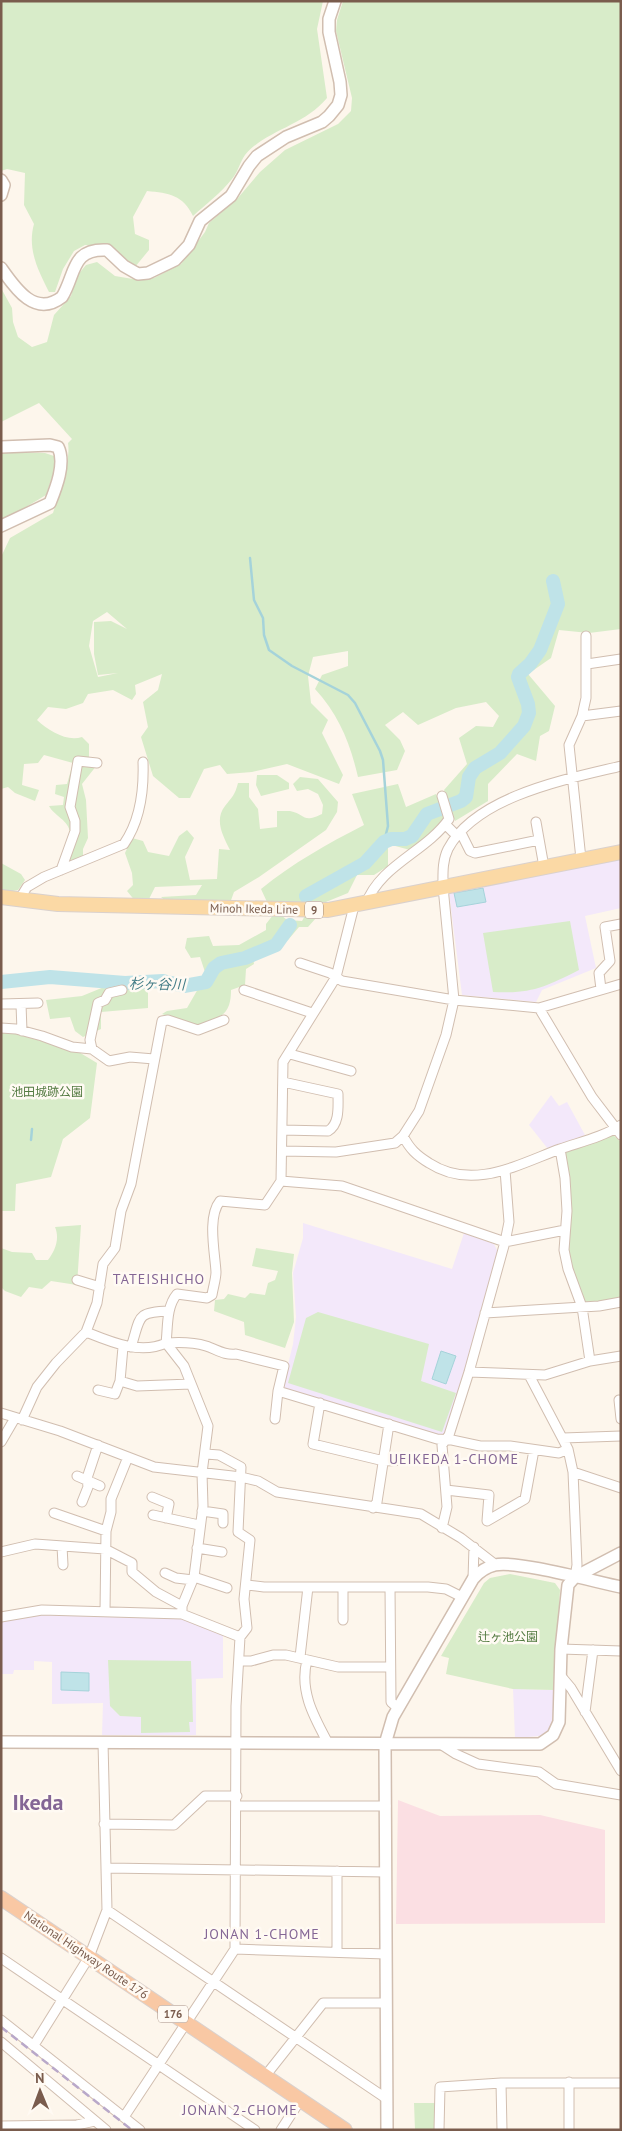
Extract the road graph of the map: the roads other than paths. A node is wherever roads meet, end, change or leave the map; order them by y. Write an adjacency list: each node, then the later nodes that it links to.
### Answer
1 (335, 1): 4 (street)
2 (1, 180): 3 (street)
3 (1, 195)
4 (1, 268)
5 (1, 447): 6 (street)
6 (1, 526)
7 (586, 636): 9 (street)
8 (621, 659): 9 (street)
9 (587, 664): 11 (street)
10 (621, 711): 11 (street)
11 (582, 716): 15 (street)
12 (143, 762): 24 (street)
13 (97, 763): 24 (street)
14 (621, 766): 15 (street)
15 (571, 778): 19 (street); 22 (street)
16 (442, 796): 18 (street)
17 (536, 822): 20 (street)
18 (446, 825): 19 (street); 28 (street)
19 (456, 832): 20 (street); 25 (street)
20 (539, 840): 23 (street)
21 (621, 852): 22 (main road, Minoh Ikeda Line / 9)
22 (581, 859): 23 (main road, Minoh Ikeda Line / 9)
23 (544, 866): 25 (main road, Minoh Ikeda Line / 9)
24 (61, 870): 27 (street)
25 (444, 887): 28 (main road, Minoh Ikeda Line / 9); 36 (street)
26 (1, 897): 27 (main road, Minoh Ikeda Line / 9)
27 (19, 900): 28 (main road, Minoh Ikeda Line / 9)
28 (360, 905): 31 (street)
29 (621, 924): 33 (street)
30 (300, 962): 31 (street)
31 (336, 977): 36 (street); 41 (street)
32 (621, 984): 33 (street)
33 (601, 989): 40 (street)
34 (122, 990): 45 (street)
35 (244, 990): 41 (street)
36 (454, 1000): 40 (street); 52 (street)
37 (38, 1003): 39 (street)
38 (1, 1004): 39 (street)
39 (22, 1004): 44 (street)
40 (539, 1008): 51 (street)
41 (312, 1013): 46 (street)
42 (224, 1020): 47 (street)
43 (1, 1028): 44 (street)
44 (22, 1031): 45 (street)
45 (92, 1049): 47 (street)
46 (290, 1054): 48 (street); 49 (street)
47 (154, 1059): 60 (street)
48 (351, 1071)
49 (283, 1082): 50 (street); 50 (street)
50 (282, 1130): 54 (street)
51 (619, 1130): 53 (street)
52 (403, 1136): 54 (street); 55 (street)
53 (560, 1149): 55 (street); 57 (street)
54 (282, 1150): 56 (street)
55 (505, 1170): 58 (street)
56 (281, 1181): 58 (street); 63 (street)
57 (565, 1230): 58 (street); 62 (street)
58 (505, 1242): 64 (street)
59 (77, 1280): 60 (street)
60 (100, 1287): 65 (street)
61 (621, 1302): 62 (street)
62 (582, 1307): 64 (street); 69 (street)
63 (169, 1311): 66 (street); 67 (street)
64 (485, 1312): 70 (street)
65 (86, 1332): 67 (street); 80 (street)
66 (166, 1343): 67 (street); 73 (street); 75 (street)
67 (127, 1347): 72 (street)
68 (621, 1356): 69 (street)
69 (590, 1361): 71 (street)
70 (469, 1372): 71 (street); 85 (street)
71 (529, 1376): 84 (street)
72 (120, 1382): 73 (street); 74 (street)
73 (191, 1384): 90 (street)
74 (98, 1390)
75 (278, 1390): 77 (street); 79 (street)
76 (619, 1400): 81 (street)
77 (320, 1403): 82 (street); 93 (street)
78 (1, 1413): 80 (street)
79 (275, 1418)
80 (19, 1419): 86 (street); 87 (street)
81 (621, 1419)
82 (389, 1424): 85 (street); 93 (street)
83 (621, 1436): 84 (street)
84 (564, 1438): 88 (street)
85 (444, 1439): 89 (street); 101 (street)
86 (1, 1442)
87 (98, 1445): 91 (street); 98 (street)
88 (568, 1449): 89 (street); 94 (street)
89 (534, 1450): 101 (street)
90 (206, 1454): 95 (street); 97 (street)
91 (128, 1457): 95 (street); 112 (street)
92 (411, 1460): 93 (street)
93 (384, 1461): 104 (street)
94 (573, 1472): 100 (street); 123 (street)
95 (202, 1473): 97 (street); 105 (street)
96 (77, 1476): 98 (street)
97 (241, 1477): 104 (street); 126 (street)
98 (87, 1482): 99 (street); 103 (street)
99 (100, 1486)
100 (621, 1488)
101 (446, 1490): 111 (street)
102 (152, 1497): 108 (street)
103 (82, 1502)
104 (373, 1508): 111 (street)
105 (202, 1511): 109 (street); 110 (street)
106 (54, 1513): 112 (street)
107 (153, 1515): 108 (street)
108 (166, 1518): 110 (street)
109 (223, 1523)
110 (199, 1525): 115 (street)
111 (442, 1528): 114 (street)
112 (106, 1530): 116 (street)
113 (62, 1546): 116 (street); 117 (street); 120 (street)
114 (474, 1547): 121 (street); 125 (street)
115 (197, 1548): 118 (street); 124 (street)
116 (105, 1549): 133 (street); 134 (street)
117 (1, 1552)
118 (222, 1552)
119 (621, 1554): 123 (street)
120 (63, 1565)
121 (496, 1565): 123 (street); 125 (street)
122 (165, 1573): 124 (street)
123 (575, 1577): 131 (street); 138 (street)
124 (193, 1579): 130 (street); 133 (street)
125 (472, 1579): 132 (street)
126 (247, 1585): 127 (street); 137 (street)
127 (308, 1587): 128 (street); 141 (street)
128 (342, 1587): 129 (street); 136 (street)
129 (390, 1587): 132 (street); 143 (street)
130 (227, 1588)
131 (621, 1588)
132 (462, 1597): 145 (street)
133 (182, 1610): 134 (street); 137 (street)
134 (105, 1612): 135 (street)
135 (1, 1617)
136 (343, 1620)
137 (240, 1636): 142 (street)
138 (561, 1649): 139 (street); 144 (street)
139 (593, 1650): 140 (street); 146 (street)
140 (621, 1651)
141 (303, 1659): 142 (street); 143 (street); 150 (street)
142 (239, 1661): 149 (street)
143 (390, 1667): 145 (street)
144 (560, 1675): 146 (street); 152 (street)
145 (398, 1708): 151 (street)
146 (585, 1712): 153 (street)
147 (1, 1742): 148 (street)
148 (103, 1742): 149 (street); 158 (street)
149 (237, 1742): 150 (street); 155 (street)
150 (328, 1743): 151 (street)
151 (385, 1744): 152 (street); 157 (street)
152 (442, 1745): 154 (street)
153 (621, 1771)
154 (621, 1795)
155 (237, 1796): 156 (street); 158 (street)
156 (237, 1806): 157 (street); 160 (street)
157 (386, 1806): 162 (street)
158 (104, 1824): 159 (street)
159 (107, 1868): 160 (street); 164 (street)
160 (236, 1869): 161 (street); 165 (street)
161 (337, 1871): 162 (street); 166 (street)
162 (386, 1872): 167 (street)
163 (1, 1898): 168 (highway, National Highway Route 176 / 176)
164 (107, 1910): 168 (street); 170 (street)
165 (235, 1949): 166 (street); 170 (street)
166 (338, 1952): 167 (street)
167 (386, 1954): 172 (street)
168 (89, 1957): 171 (street); 174 (highway, National Highway Route 176 / 176)
169 (1, 1958): 171 (street)
170 (214, 1982): 174 (street); 175 (street)
171 (64, 2000): 177 (street); 178 (street)
172 (386, 2004): 175 (street); 184 (street)
173 (1, 2020): 177 (street)
174 (187, 2023): 178 (street); 179 (highway, National Highway Route 176 / 176)
175 (295, 2037): 179 (street); 184 (street)
176 (1, 2042): 186 (street)
177 (34, 2045): 185 (street)
178 (160, 2065): 185 (street); 191 (street)
179 (266, 2075): 183 (highway, National Highway Route 176 / 176)
180 (569, 2082): 181 (street); 182 (street); 197 (street)
181 (501, 2083): 195 (street); 196 (street)
182 (621, 2083)
183 (301, 2099): 192 (street); 193 (highway, National Highway Route 176 / 176)
184 (386, 2099): 194 (street)
185 (124, 2117): 190 (street)
186 (95, 2121): 188 (street); 189 (street)
187 (1, 2126): 188 (street)
188 (75, 2128)
189 (106, 2130)
190 (140, 2130)
191 (255, 2130)
192 (281, 2130)
193 (345, 2130)
194 (387, 2130)
195 (439, 2130)
196 (502, 2130)
197 (569, 2130)

